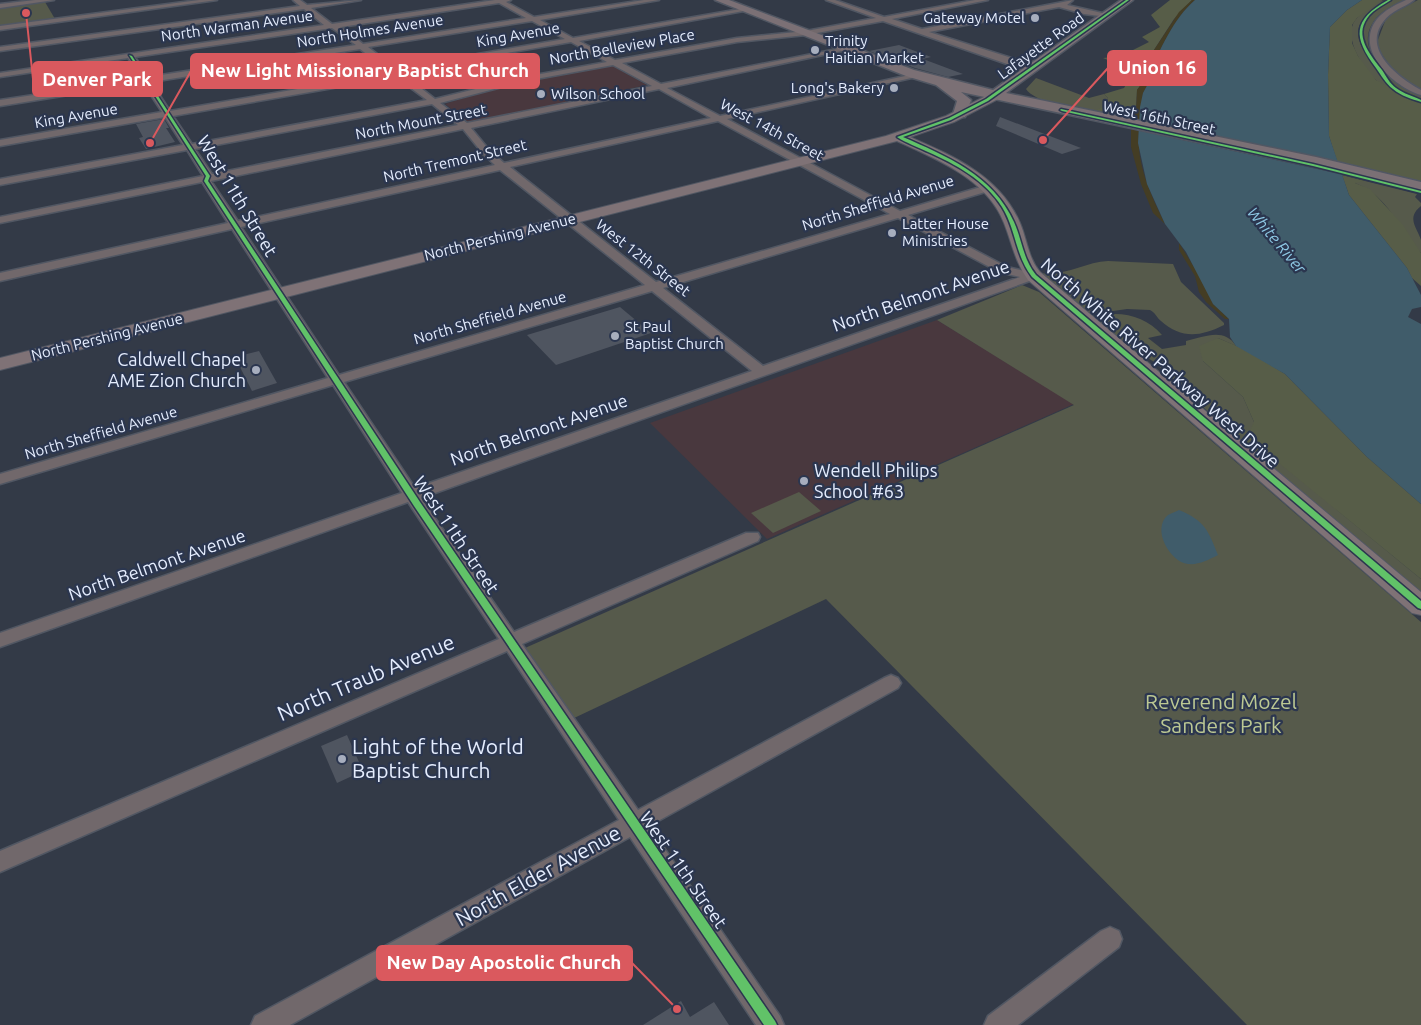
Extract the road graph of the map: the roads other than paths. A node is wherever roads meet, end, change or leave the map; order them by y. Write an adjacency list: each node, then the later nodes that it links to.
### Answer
1 (49, 0): 16 (street); 23 (street)
2 (214, 0): 23 (street)
3 (296, 0): 17 (street, West 12th Street)
4 (358, 0): 17 (street)
5 (656, 0): 21 (street, North Holmes Avenue)
6 (720, 0): 18 (main road, West 16th Street)
7 (829, 0): 22 (street)
8 (946, 0): 14 (street)
9 (985, 0): 14 (street, North Belleview Place)
10 (1070, 0): 15 (street)
11 (1128, 0): 19 (main road, Lafayette Road)
12 (1411, 0): 43 (street)
13 (504, 1): 21 (street, West 14th Street); 24 (street, North Warman Avenue)
14 (961, 4): 20 (street); 22 (street, North Belleview Place)
15 (1059, 5): 19 (street); 20 (street)
16 (0, 6)
17 (306, 7): 24 (street, West 12th Street); 30 (street)
18 (746, 10): 27 (main road, West 16th Street); 28 (street, King Avenue)
19 (1108, 15): 34 (main road, Lafayette Road)
20 (1000, 16): 26 (street)
21 (533, 19): 28 (street, West 14th Street); 29 (street, North Holmes Avenue)
22 (884, 19): 26 (street); 27 (street, North Belleview Place)
23 (60, 20): 25 (street)
24 (333, 26): 29 (street, West 12th Street); 32 (street, North Warman Avenue)
25 (0, 28)
26 (921, 32): 34 (street)
27 (806, 33): 31 (main road, West 16th Street); 33 (street, North Belleview Place)
28 (572, 40): 33 (street, West 14th Street); 35 (street, King Avenue)
29 (362, 46): 35 (street, West 12th Street); 38 (street, North Holmes Avenue)
30 (0, 49)
31 (847, 49): 37 (main road, West 16th Street); 41 (street, North Mount Street)
32 (130, 56): 36 (street, North Warman Avenue); 38 (street, West 11th Street)
33 (614, 62): 41 (street, West 14th Street); 45 (street, North Belleview Place)
34 (1034, 68): 40 (main road, Lafayette Road)
35 (398, 74): 45 (street, West 12th Street); 49 (street, King Avenue)
36 (0, 75)
37 (916, 75): 39 (main road, West 16th Street); 50 (street, North Tremont Street)
38 (146, 80): 46 (street, North Holmes Avenue); 49 (street, West 11th Street)
39 (939, 82): 42 (main road, West 16th Street); 48 (main road)
40 (1013, 83): 42 (main road); 44 (main road, Lafayette Road); 47 (main road)
41 (659, 86): 50 (street, West 14th Street); 51 (street, North Mount Street)
42 (957, 87): 44 (main road, West 16th Street)
43 (1418, 92)
44 (994, 96): 47 (main road, West 16th Street); 48 (main road, North Pershing Avenue)
45 (435, 102): 51 (street, West 12th Street); 54 (street, North Belleview Place)
46 (0, 103)
47 (1062, 110): 48 (main road); 57 (main road, West 16th Street)
48 (964, 112): 52 (main road, North Pershing Avenue)
49 (168, 114): 53 (street, King Avenue); 54 (street, West 11th Street)
50 (719, 118): 55 (street, West 14th Street); 56 (street, North Tremont Street)
51 (466, 127): 56 (street, West 12th Street); 58 (street, North Mount Street)
52 (899, 136): 55 (main road, North Pershing Avenue); 61 (main road, North White River Parkway West Drive)
53 (0, 142)
54 (189, 147): 58 (street, West 11th Street); 59 (street, North Belleview Place)
55 (801, 162): 63 (street, West 14th Street); 65 (main road, North Pershing Avenue)
56 (502, 166): 65 (street, West 12th Street); 66 (street, North Tremont Street)
57 (1378, 178): 60 (main road, West 16th Street); 62 (main road, West 16th Street)
58 (207, 179): 64 (street, North Mount Street); 66 (street, West 11th Street)
59 (0, 182)
60 (1421, 187)
61 (988, 188): 63 (street, North Sheffield Avenue); 67 (main road, North White River Parkway West Drive)
62 (1421, 192)
63 (899, 214): 67 (street, West 14th Street); 69 (street, North Sheffield Avenue)
64 (0, 220)
65 (571, 220): 69 (street, West 12th Street); 70 (main road, North Pershing Avenue)
66 (235, 225): 68 (street, North Tremont Street); 70 (street, West 11th Street)
67 (1034, 276): 72 (street, North Belmont Avenue); 77 (main road, North White River Parkway West Drive)
68 (0, 277)
69 (655, 286): 72 (street, West 12th Street); 73 (street, North Sheffield Avenue)
70 (279, 293): 71 (main road, North Pershing Avenue); 73 (street, West 11th Street)
71 (0, 364)
72 (762, 372): 75 (street, North Belmont Avenue)
73 (337, 380): 74 (street, North Sheffield Avenue); 75 (street, West 11th Street)
74 (0, 479)
75 (411, 495): 78 (street, North Belmont Avenue); 79 (street, West 11th Street)
76 (752, 537): 79 (street, North Traub Avenue)
77 (1421, 606)
78 (0, 640)
79 (510, 641): 81 (street, West 11th Street); 82 (street, North Traub Avenue)
80 (891, 683): 81 (street, North Elder Avenue)
81 (634, 824): 84 (street, North Elder Avenue); 85 (street, West 11th Street)
82 (0, 862)
83 (1110, 939): 86 (street)
84 (264, 1025)
85 (771, 1025)
86 (997, 1025)

